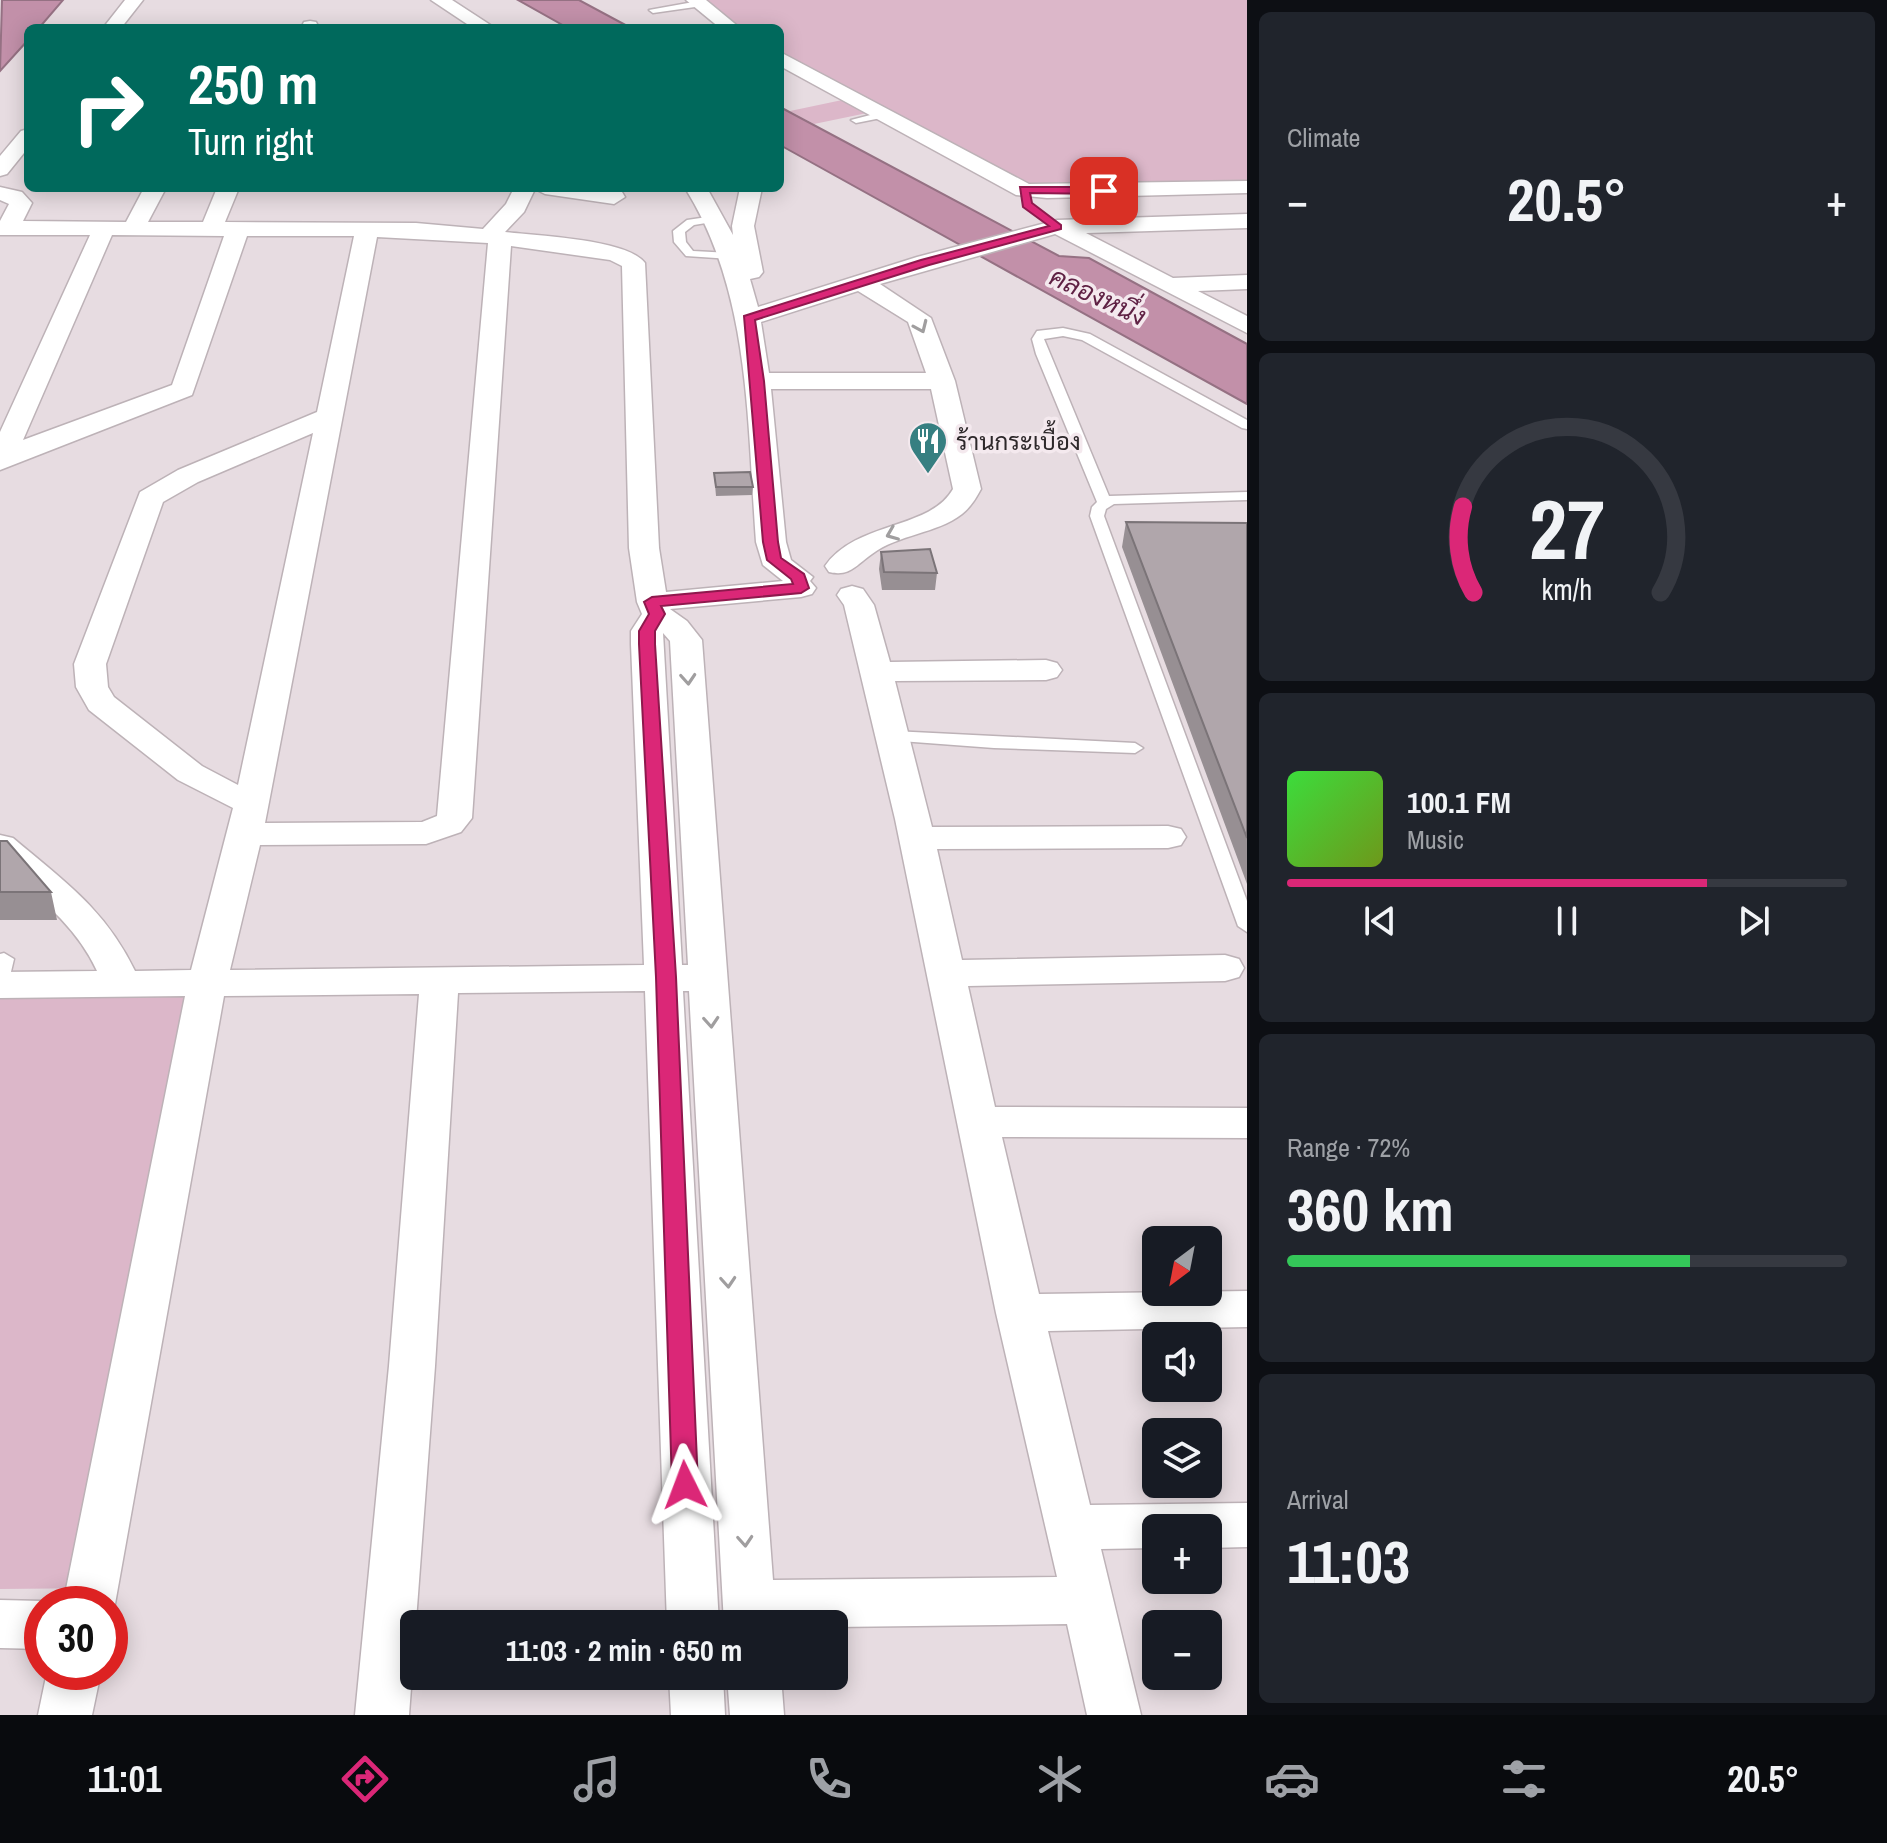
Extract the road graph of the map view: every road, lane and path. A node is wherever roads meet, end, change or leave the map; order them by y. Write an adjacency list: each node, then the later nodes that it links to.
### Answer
1 (134, 0): 5 (street)
2 (440, 0): 6 (street)
3 (697, 2): 4 (lane); 7 (street)
4 (653, 10)
5 (115, 24)
6 (479, 24)
7 (726, 24)
8 (784, 60): 9 (street)
9 (882, 115): 10 (lane); 14 (street)
10 (856, 120)
11 (24, 145): 12 (street)
12 (0, 170)
13 (1247, 187): 14 (street)
14 (1024, 190): 29 (street)
15 (153, 192): 26 (street)
16 (228, 192): 28 (street)
17 (523, 192): 31 (street)
18 (576, 192): 22 (street)
19 (699, 192): 23 (street)
20 (749, 192): 34 (street)
21 (0, 193): 25 (street)
22 (614, 197)
23 (714, 219): 34 (street); 34 (lane)
24 (1247, 221): 29 (street)
25 (4, 228): 27 (street)
26 (134, 228): 27 (street); 28 (street)
27 (104, 229): 43 (street)
28 (225, 229): 30 (street); 46 (street)
29 (1051, 229): 35 (street); 37 (street)
30 (367, 230): 31 (street); 44 (street)
31 (494, 237): 51 (street); 56 (street)
32 (1247, 261): 33 (street)
33 (1183, 263)
34 (735, 267): 38 (street)
35 (860, 282): 38 (street); 41 (street, one-way to 41)
36 (1247, 282): 37 (street)
37 (1168, 285): 39 (street)
38 (748, 318): 40 (street)
39 (1247, 326)
40 (757, 381): 41 (street); 50 (street)
41 (942, 381): 49 (street, one-way to 49)
42 (0, 390): 43 (street)
43 (32, 390): 46 (street)
44 (330, 416): 56 (street); 56 (street)
45 (1247, 425): 48 (lane)
46 (2, 460)
47 (1247, 496): 48 (lane)
48 (1104, 502): 60 (lane)
49 (846, 580): 50 (street); 53 (street)
50 (800, 582): 51 (street)
51 (654, 608): 64 (street); 65 (street, one-way to 65)
52 (1046, 670): 53 (street)
53 (877, 672): 54 (street)
54 (893, 736): 55 (lane); 58 (street)
55 (1135, 748)
56 (247, 818): 67 (street)
57 (1168, 837): 58 (street)
58 (916, 838): 62 (street)
59 (0, 846): 68 (street)
60 (1247, 926)
61 (1225, 968): 62 (street)
62 (946, 973): 69 (street)
63 (1, 974): 68 (street)
64 (666, 977): 65 (street); 66 (street); 77 (street)
65 (708, 978): 78 (street, one-way to 78)
66 (440, 979): 67 (street); 86 (street)
67 (207, 983): 68 (street); 75 (street)
68 (123, 985)
69 (977, 1122): 70 (street); 72 (street)
70 (1247, 1123)
71 (1247, 1309): 72 (street)
72 (1019, 1313): 74 (street)
73 (1247, 1525): 74 (street)
74 (1073, 1527): 76 (street)
75 (92, 1586)
76 (1088, 1600): 79 (street); 89 (street)
77 (692, 1610)
78 (750, 1610)
79 (847, 1610)
80 (0, 1624): 81 (street)
81 (24, 1625)
82 (70, 1690): 85 (street)
83 (697, 1690): 87 (street)
84 (755, 1690): 88 (street)
85 (65, 1715)
86 (382, 1715)
87 (698, 1715)
88 (757, 1715)
89 (1114, 1715)

